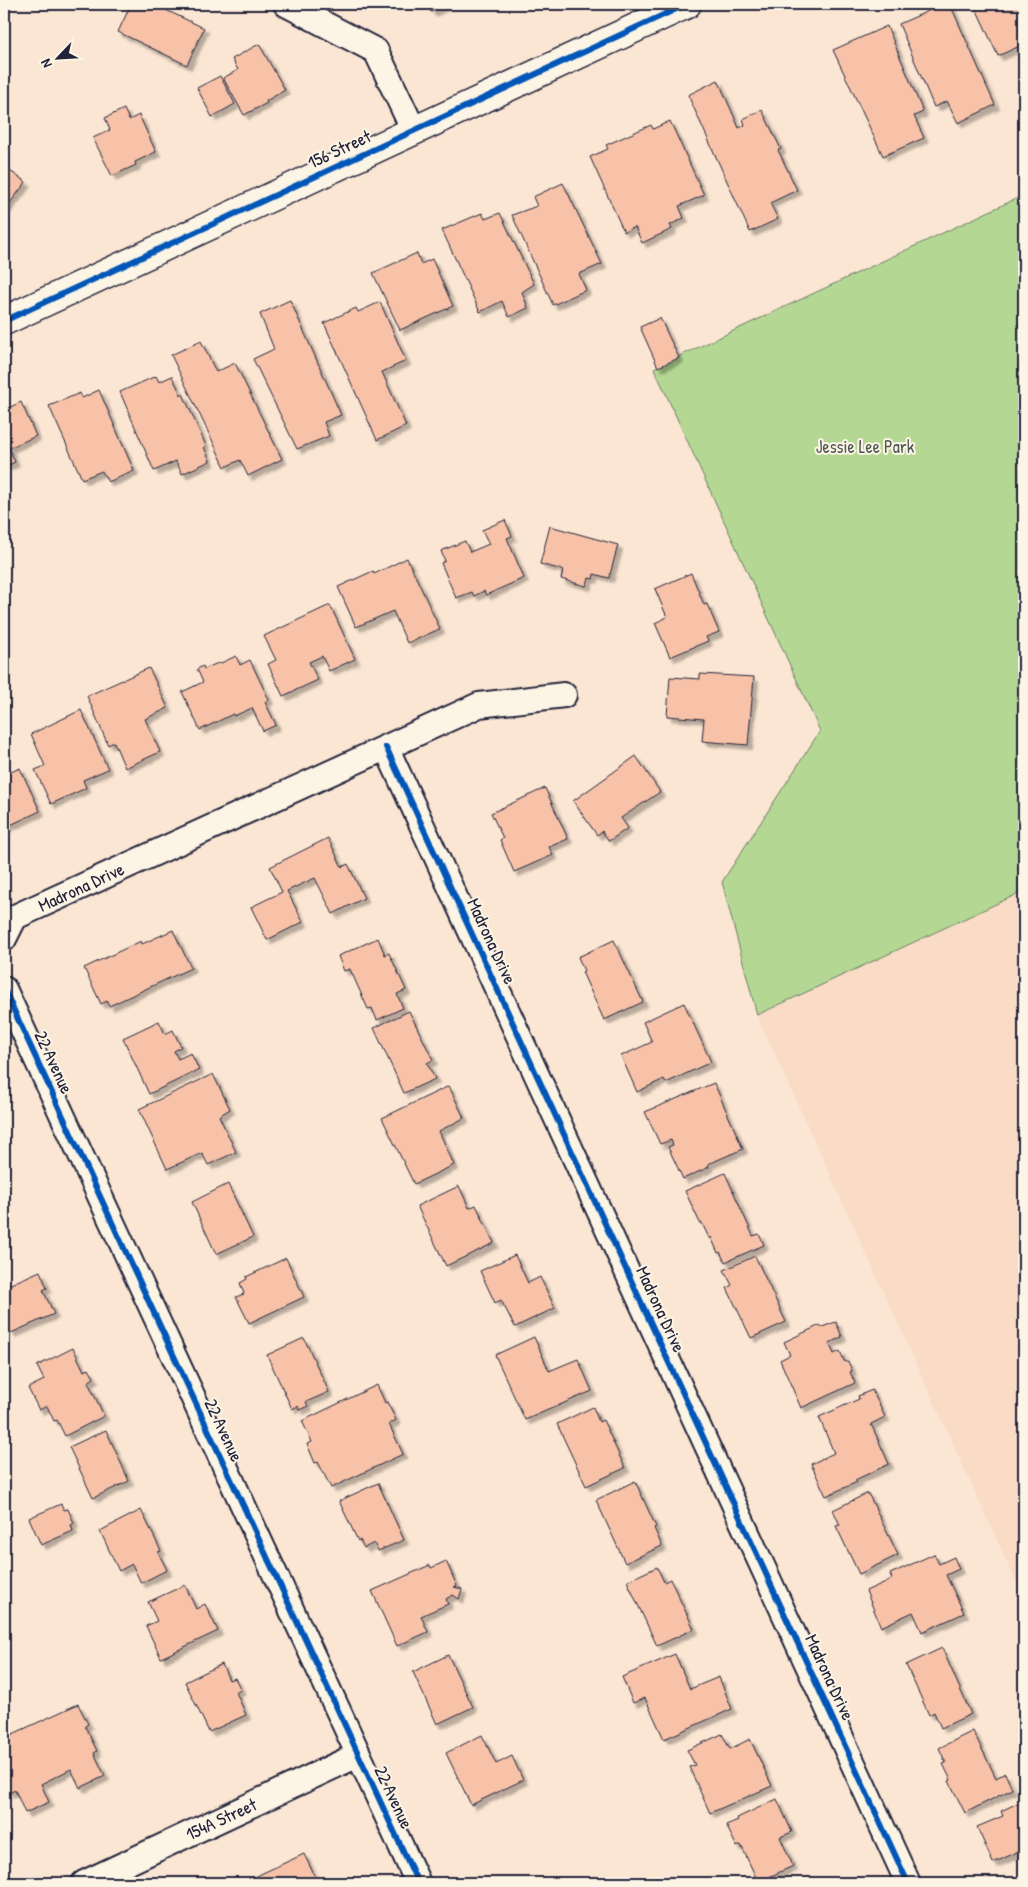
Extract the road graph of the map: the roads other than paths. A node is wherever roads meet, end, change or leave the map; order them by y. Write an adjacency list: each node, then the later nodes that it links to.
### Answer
1 (286, 4): 3 (street)
2 (687, 4): 3 (street, 156 Street)
3 (414, 131): 4 (street, 156 Street)
4 (4, 321)
5 (564, 694): 6 (street, Madrona Drive)
6 (386, 747): 7 (street, Madrona Drive); 12 (street, Madrona Drive)
7 (4, 939)
8 (4, 989): 9 (street, 22 Avenue)
9 (358, 1755): 10 (street, 154A Street); 11 (street, 22 Avenue)
10 (84, 1883)
11 (418, 1883)
12 (908, 1883)

